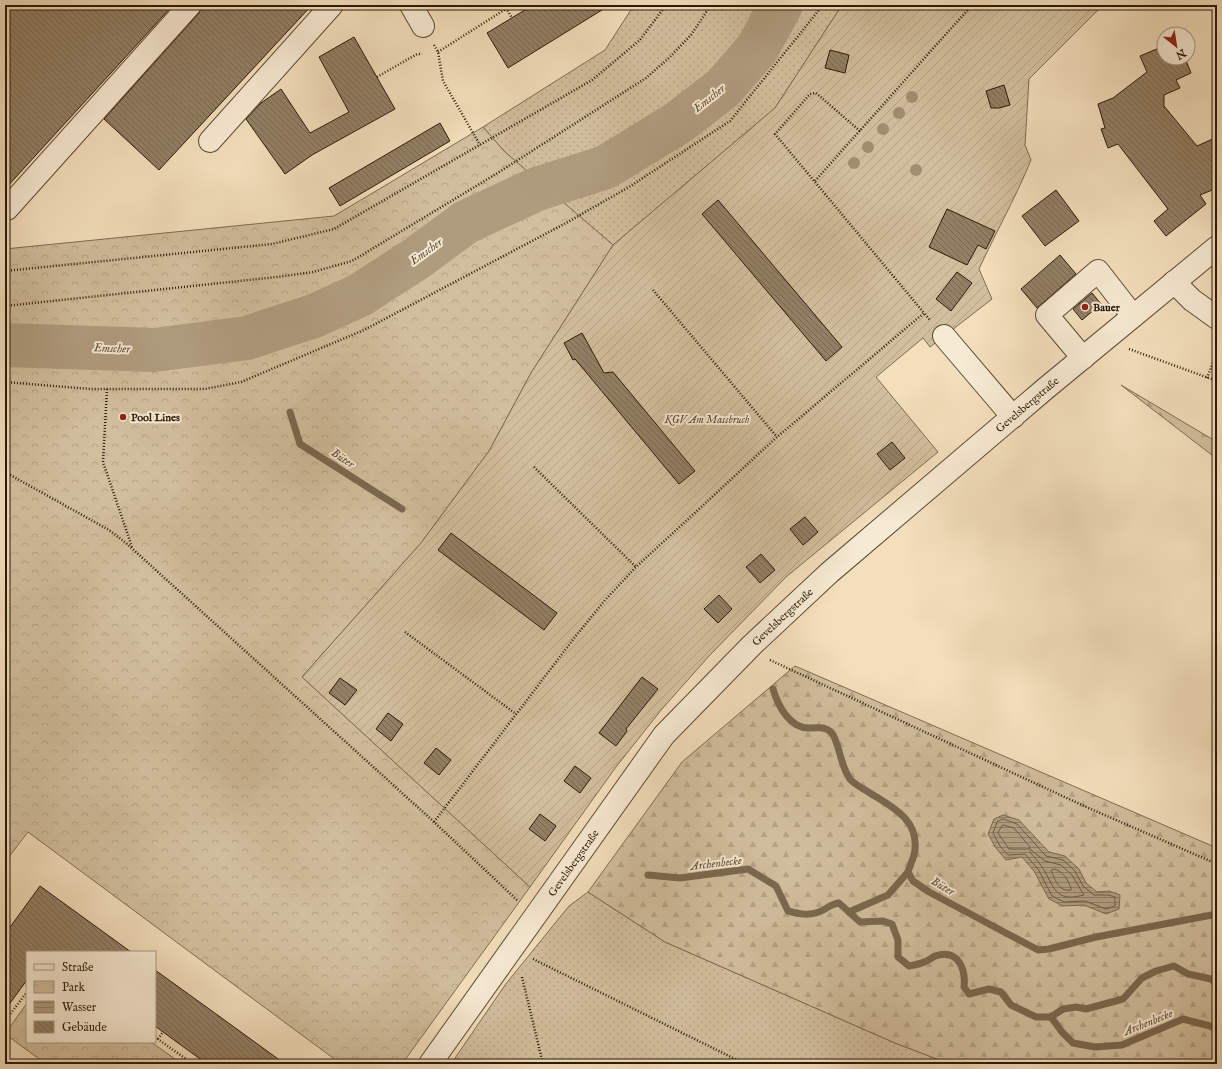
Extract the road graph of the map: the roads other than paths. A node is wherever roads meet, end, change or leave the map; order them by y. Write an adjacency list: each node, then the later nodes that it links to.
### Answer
1 (190, 5): 6 (street)
2 (332, 5): 5 (street)
3 (411, 5): 4 (street)
4 (423, 26)
5 (210, 141)
6 (7, 209)
7 (1217, 247): 8 (street, Gevelsbergstraße)
8 (1174, 282): 9 (street, Gevelsbergstraße); 10 (street)
9 (1133, 316): 12 (street, Gevelsbergstraße); 12 (street)
10 (1217, 318)
11 (944, 336): 13 (street)
12 (1083, 358): 13 (street, Gevelsbergstraße)
13 (1013, 417): 14 (street, Gevelsbergstraße)
14 (430, 1064)

